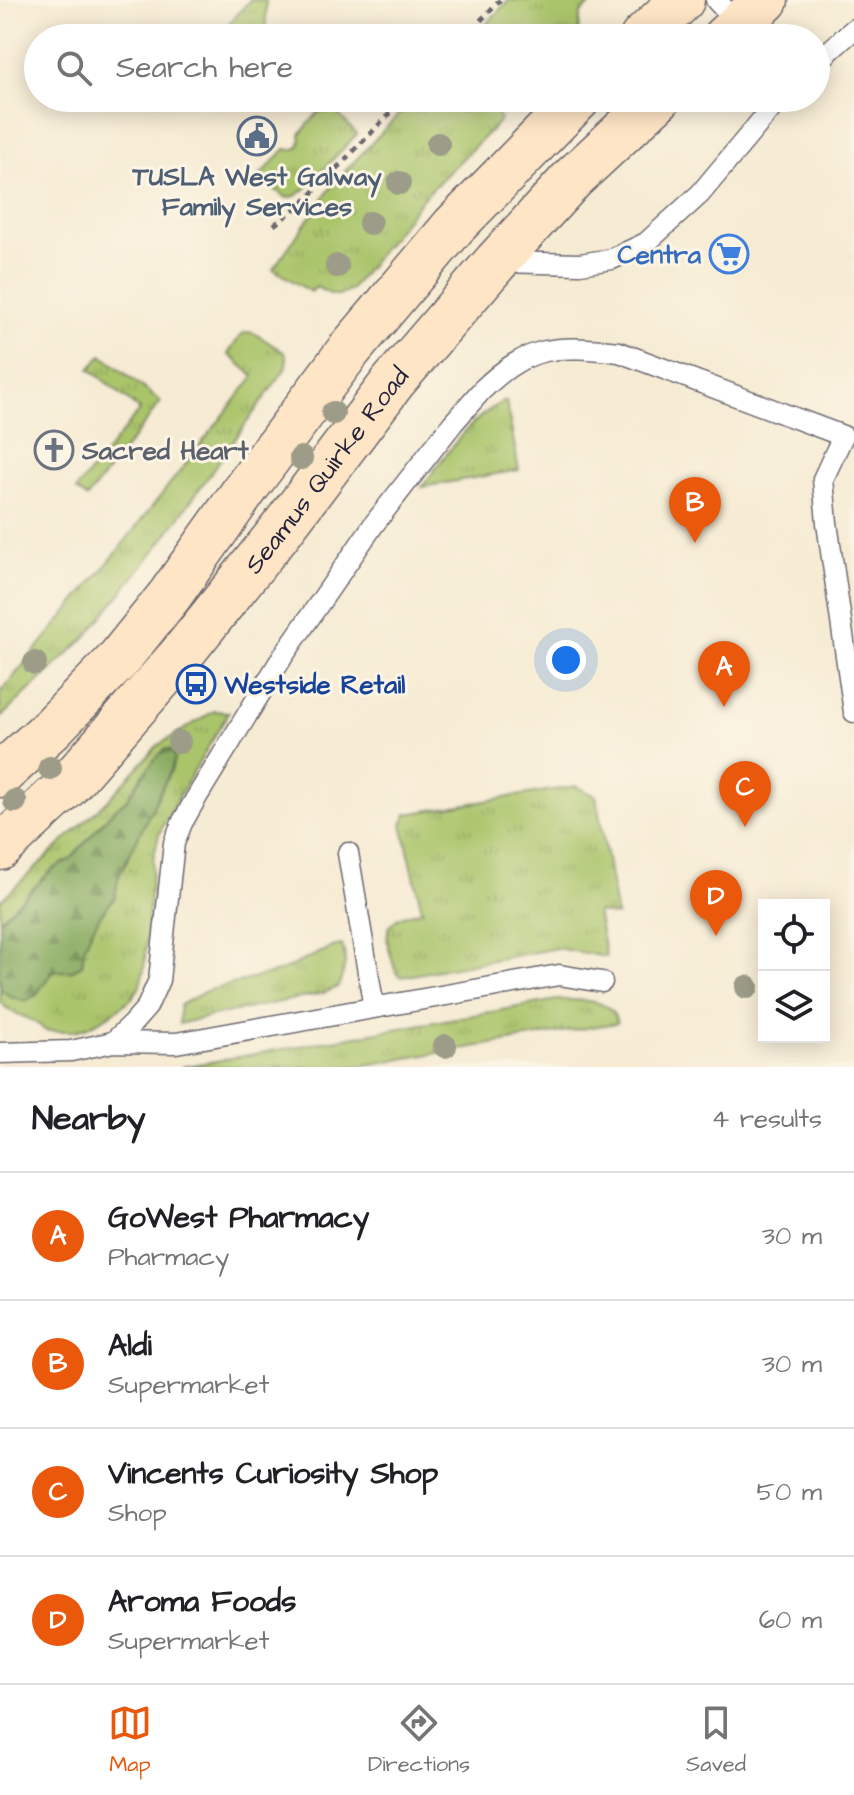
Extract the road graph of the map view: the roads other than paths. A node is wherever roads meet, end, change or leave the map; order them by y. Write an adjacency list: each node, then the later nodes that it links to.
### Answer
1 (682, 0): 2 (main road)
2 (657, 24)
3 (854, 29): 4 (lane)
4 (830, 50)
5 (565, 112): 10 (main road, Seamus Quirke Road)
6 (644, 112): 8 (main road, Seamus Quirke Road)
7 (768, 112): 8 (lane)
8 (496, 262): 11 (main road, Seamus Quirke Road)
9 (854, 712): 15 (lane)
10 (0, 775)
11 (0, 848)
12 (348, 853): 14 (lane)
13 (602, 982): 14 (lane)
14 (374, 1008): 15 (lane)
15 (113, 1042): 16 (lane)
16 (0, 1053)

